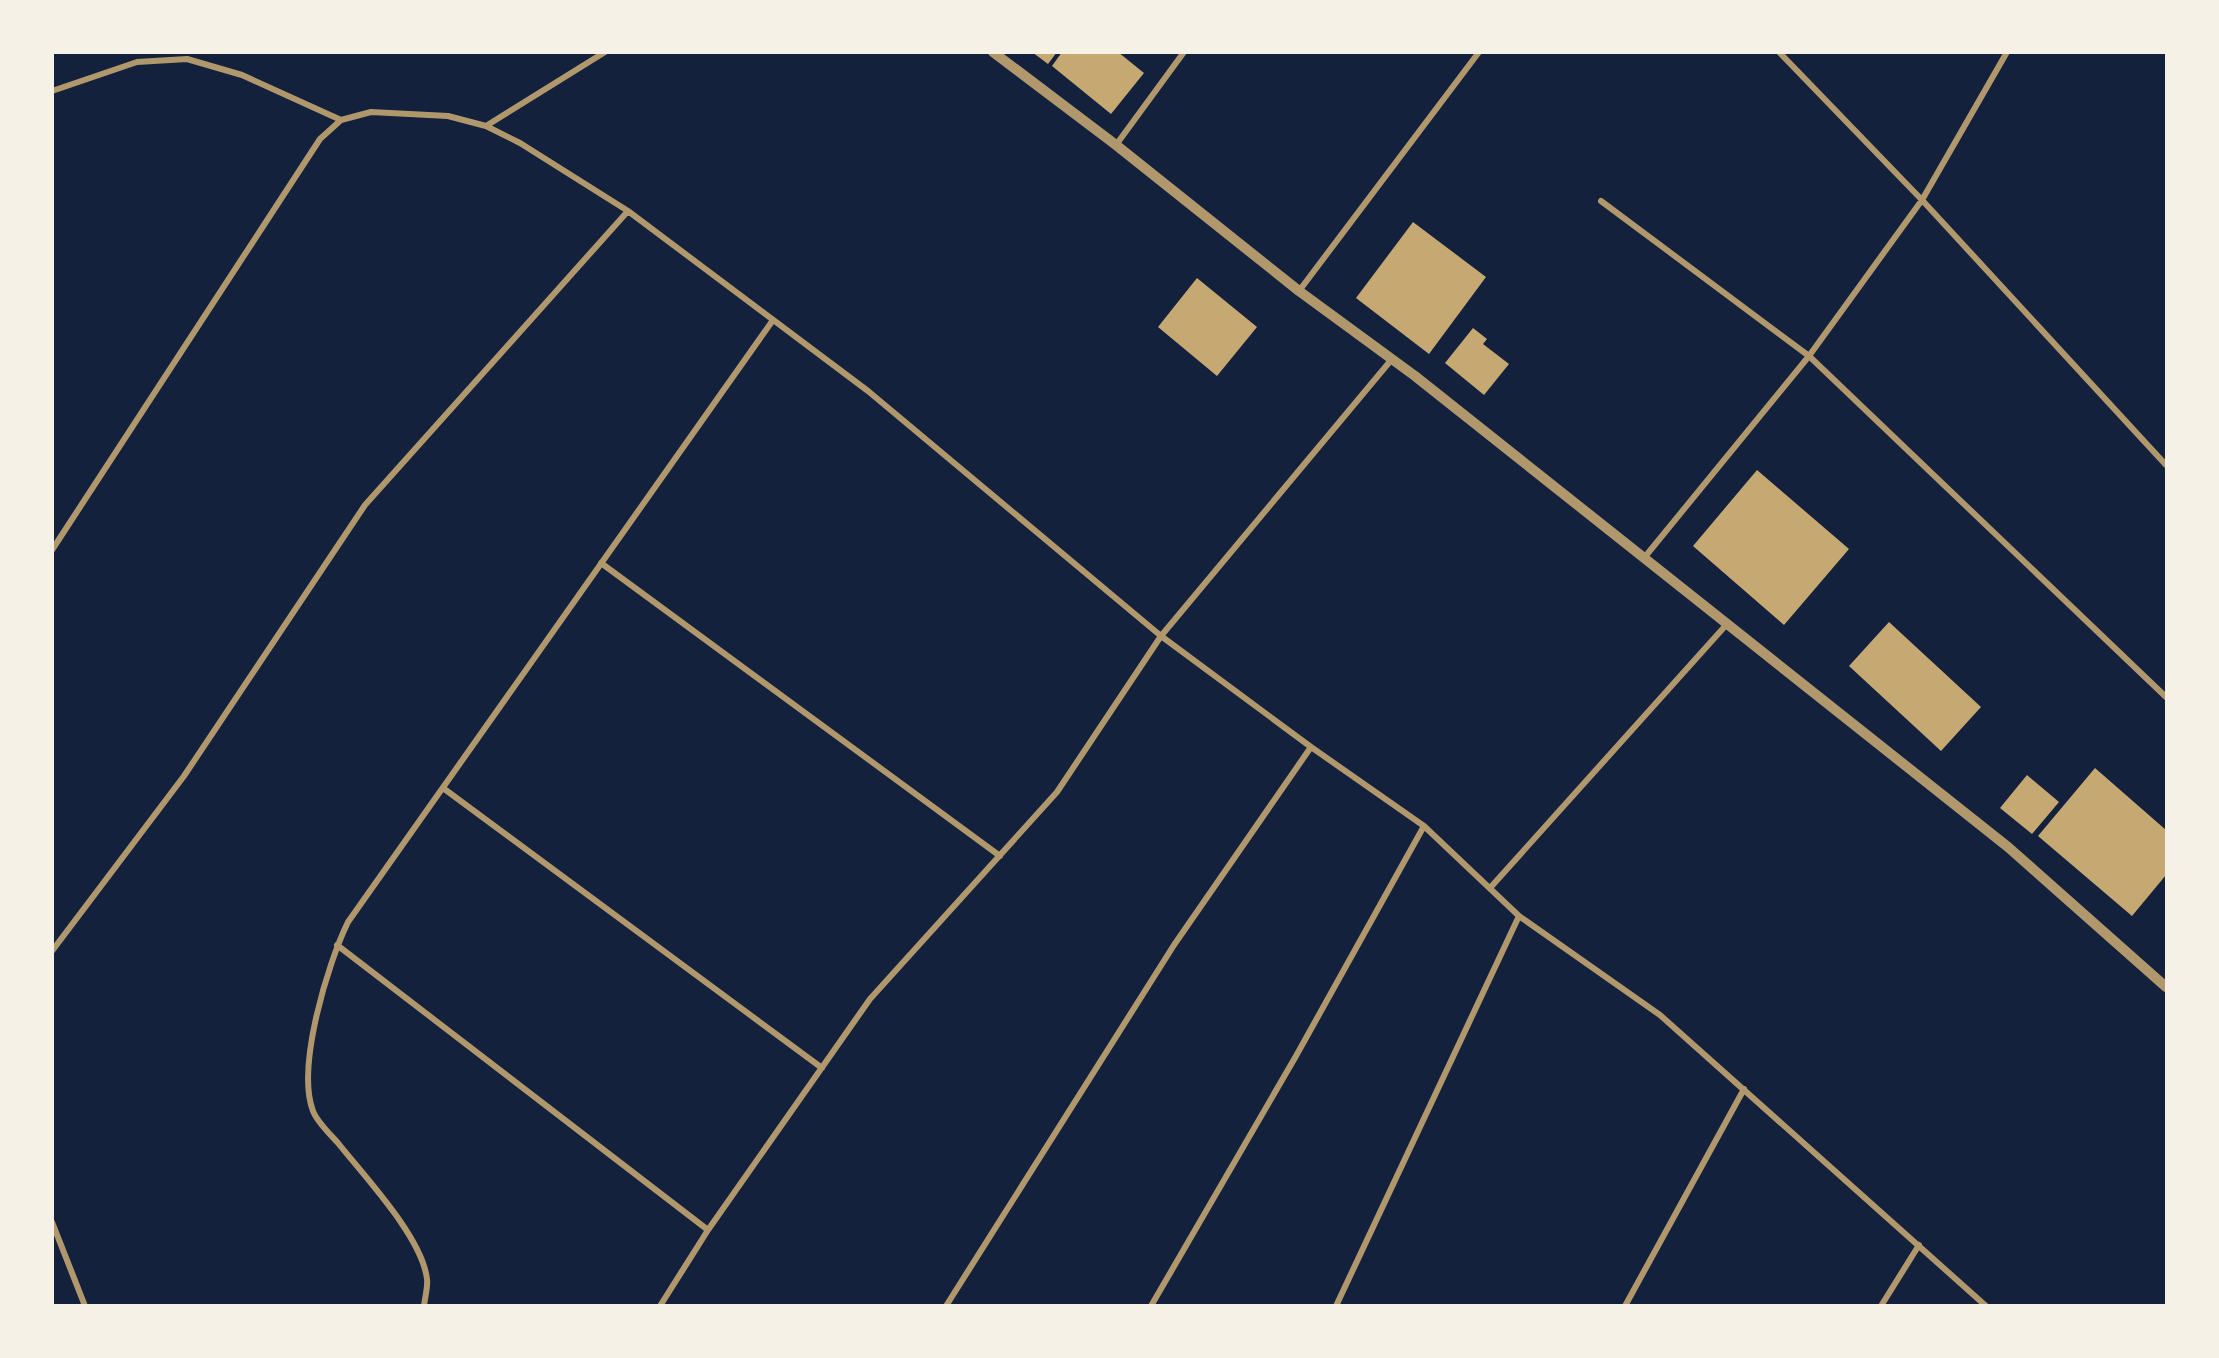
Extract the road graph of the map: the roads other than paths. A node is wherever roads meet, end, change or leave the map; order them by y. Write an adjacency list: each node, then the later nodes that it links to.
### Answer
1 (606, 52): 9 (street)
2 (993, 52): 10 (street)
3 (1184, 52): 10 (street)
4 (1479, 52): 14 (street)
5 (1779, 52): 11 (street)
6 (2007, 52): 11 (street)
7 (52, 91): 8 (street)
8 (341, 120): 9 (street); 19 (street)
9 (486, 126): 13 (street)
10 (1116, 145): 14 (street)
11 (1922, 200): 16 (street); 18 (street)
12 (1601, 201): 16 (street)
13 (628, 212): 15 (street); 32 (street)
14 (1299, 291): 17 (street)
15 (773, 320): 21 (street); 23 (street)
16 (1809, 356): 20 (street); 24 (street)
17 (1392, 358): 20 (street); 23 (street)
18 (2166, 465)
19 (52, 550)
20 (1644, 558): 22 (street)
21 (601, 563): 26 (street); 28 (street)
22 (1727, 624): 29 (street); 33 (street)
23 (1161, 636): 25 (street); 28 (street)
24 (2166, 697)
25 (1311, 747): 27 (street); 42 (street)
26 (443, 788): 31 (street); 34 (street)
27 (1424, 826): 29 (street); 43 (street)
28 (1000, 856): 34 (street)
29 (1490, 888): 30 (street)
30 (1519, 916): 35 (street); 44 (street)
31 (337, 945): 37 (street); 40 (street)
32 (52, 951)
33 (2166, 987)
34 (822, 1068): 37 (street)
35 (1744, 1089): 38 (street); 45 (street)
36 (52, 1222): 39 (street)
37 (708, 1230): 41 (street)
38 (1919, 1245): 46 (street); 47 (street)
39 (85, 1305)
40 (424, 1305)
41 (660, 1305)
42 (946, 1305)
43 (1151, 1305)
44 (1336, 1305)
45 (1625, 1305)
46 (1881, 1305)
47 (1986, 1305)

